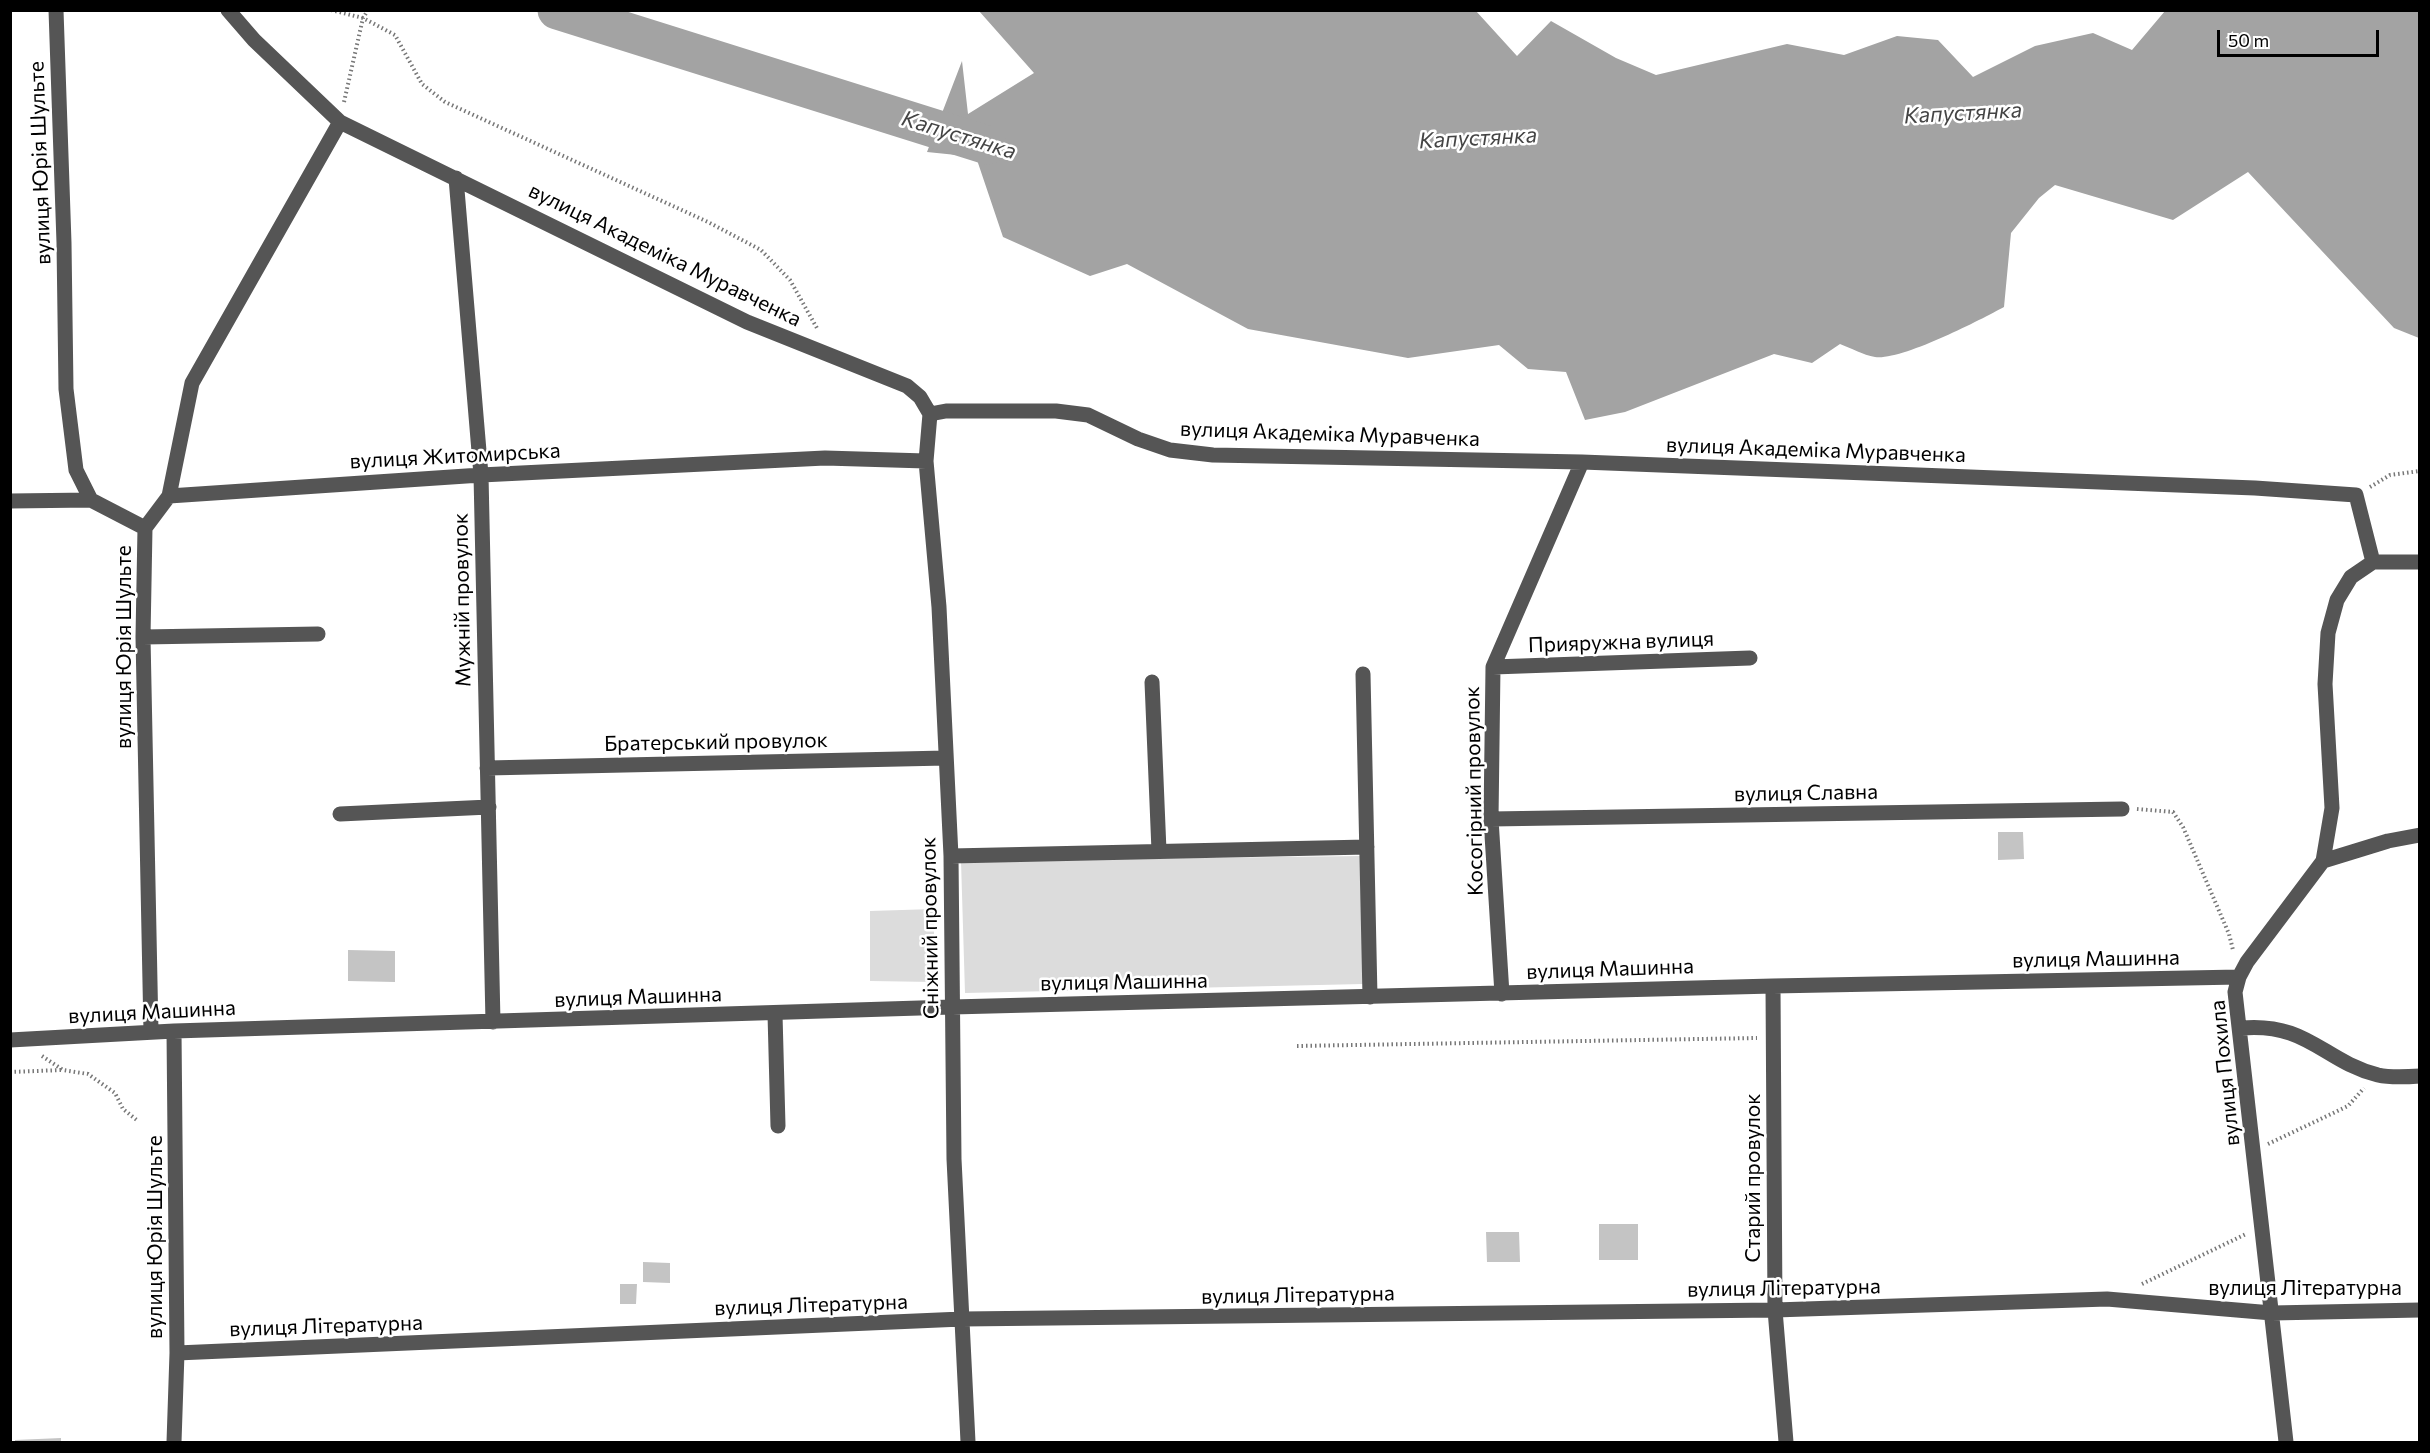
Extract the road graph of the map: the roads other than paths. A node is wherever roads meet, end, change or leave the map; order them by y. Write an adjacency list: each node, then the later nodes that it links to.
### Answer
1 (56, 10): 10 (street, вулиця Юрія Шульте)
2 (228, 10): 3 (street, вулиця Академіка Муравченка)
3 (340, 122): 4 (street, вулиця Академіка Муравченка); 9 (street)
4 (456, 177): 5 (street, вулиця Академіка Муравченка); 8 (street, Мужній провулок)
5 (930, 414): 6 (street, Сніжний провулок); 7 (street, вулиця Академіка Муравченка)
6 (926, 461): 8 (street, вулиця Житомирська); 21 (street, Сніжний провулок)
7 (1582, 462): 13 (street, вулиця Академіка Муравченка); 18 (street, Косогірний провулок)
8 (481, 475): 9 (street, вулиця Житомирська); 22 (street, Мужній провулок)
9 (169, 496): 12 (street)
10 (91, 500): 11 (street); 12 (street, вулиця Юрія Шульте)
11 (10, 501)
12 (145, 528): 16 (street, вулиця Юрія Шульте)
13 (2373, 562): 14 (street); 31 (street, вулиця Похила)
14 (2420, 562)
15 (318, 634): 16 (street)
16 (143, 637): 41 (street, вулиця Юрія Шульте)
17 (1750, 658): 18 (street, Прияружна вулиця)
18 (1493, 667): 26 (street, Косогірний провулок)
19 (1364, 674): 28 (street)
20 (1152, 682): 29 (street)
21 (946, 758): 22 (street, Братерський провулок); 30 (street, Сніжний провулок)
22 (487, 768): 23 (street, Мужній провулок)
23 (489, 807): 25 (street); 38 (street, Мужній провулок)
24 (2122, 809): 26 (street, вулиця Славна)
25 (340, 814)
26 (1491, 819): 34 (street, Косогірний провулок)
27 (2420, 836): 31 (street)
28 (1367, 847): 29 (street); 35 (street)
29 (1159, 851): 30 (street)
30 (951, 856): 36 (street, Сніжний провулок)
31 (2323, 861): 32 (street, вулиця Похила)
32 (2239, 977): 33 (street, вулиця Машинна); 39 (street, вулиця Похила)
33 (1773, 986): 34 (street, вулиця Машинна); 45 (street, Старий провулок)
34 (1502, 993): 35 (street, вулиця Машинна)
35 (1370, 997): 36 (street, вулиця Машинна)
36 (952, 1007): 37 (street, вулиця Машинна); 48 (street, Сніжний провулок)
37 (775, 1014): 38 (street, вулиця Машинна); 44 (street)
38 (493, 1022): 40 (street, вулиця Машинна)
39 (2241, 1028): 43 (street); 47 (street, вулиця Похила)
40 (174, 1031): 41 (street, вулиця Машинна); 49 (street, вулиця Юрія Шульте)
41 (151, 1032): 42 (street, вулиця Машинна)
42 (17, 1040)
43 (2420, 1076)
44 (778, 1126)
45 (1775, 1310): 47 (street, вулиця Літературна); 48 (street, вулиця Літературна); 52 (street, Старий провулок)
46 (2420, 1310): 47 (street, вулиця Літературна)
47 (2272, 1313): 53 (street, вулиця Похила)
48 (962, 1319): 49 (street, вулиця Літературна); 51 (street, Сніжний провулок)
49 (177, 1353): 50 (street, вулиця Юрія Шульте)
50 (174, 1443)
51 (968, 1443)
52 (1786, 1443)
53 (2286, 1443)

